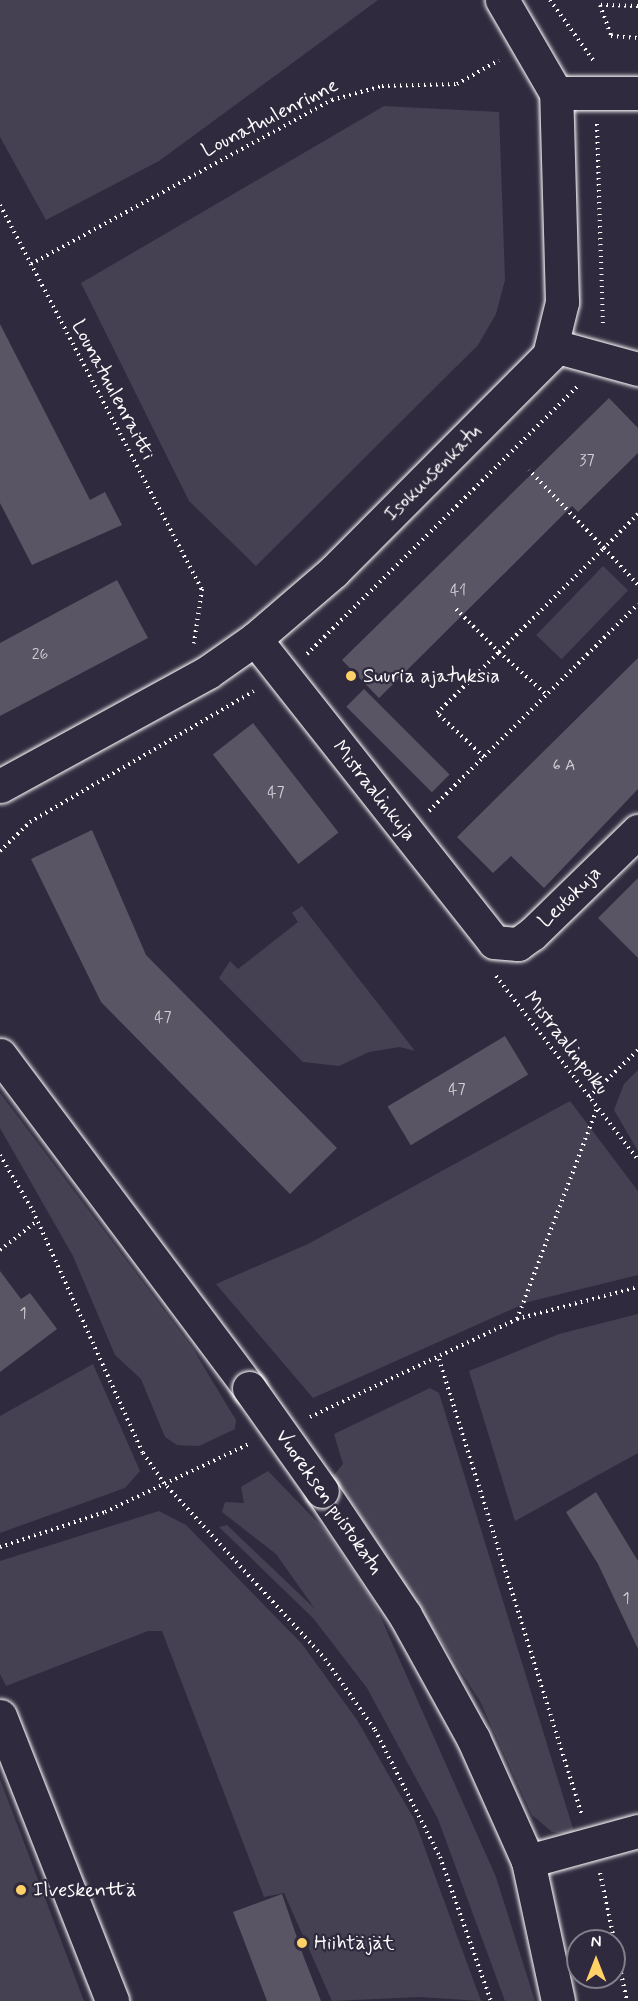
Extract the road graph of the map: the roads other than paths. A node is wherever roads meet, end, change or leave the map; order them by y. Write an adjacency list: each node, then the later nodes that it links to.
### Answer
1 (502, 0): 2 (street, Isokuusenkatu)
2 (556, 93): 3 (street); 4 (street, Isokuusenkatu)
3 (638, 93)
4 (554, 346): 5 (street); 6 (street, Isokuusenkatu)
5 (638, 369)
6 (255, 639): 7 (street, Isokuusenkatu); 9 (street, Mistraalinkuja)
7 (0, 786)
8 (638, 831): 9 (street, Leutokuja)
9 (501, 943)
10 (0, 1055): 13 (street, Vuoreksen puistokatu, bridge)
11 (0, 1716): 14 (street)
12 (638, 1830): 13 (street)
13 (528, 1861): 15 (street, Vuoreksen puistokatu)
14 (112, 2001)
15 (558, 2001)

